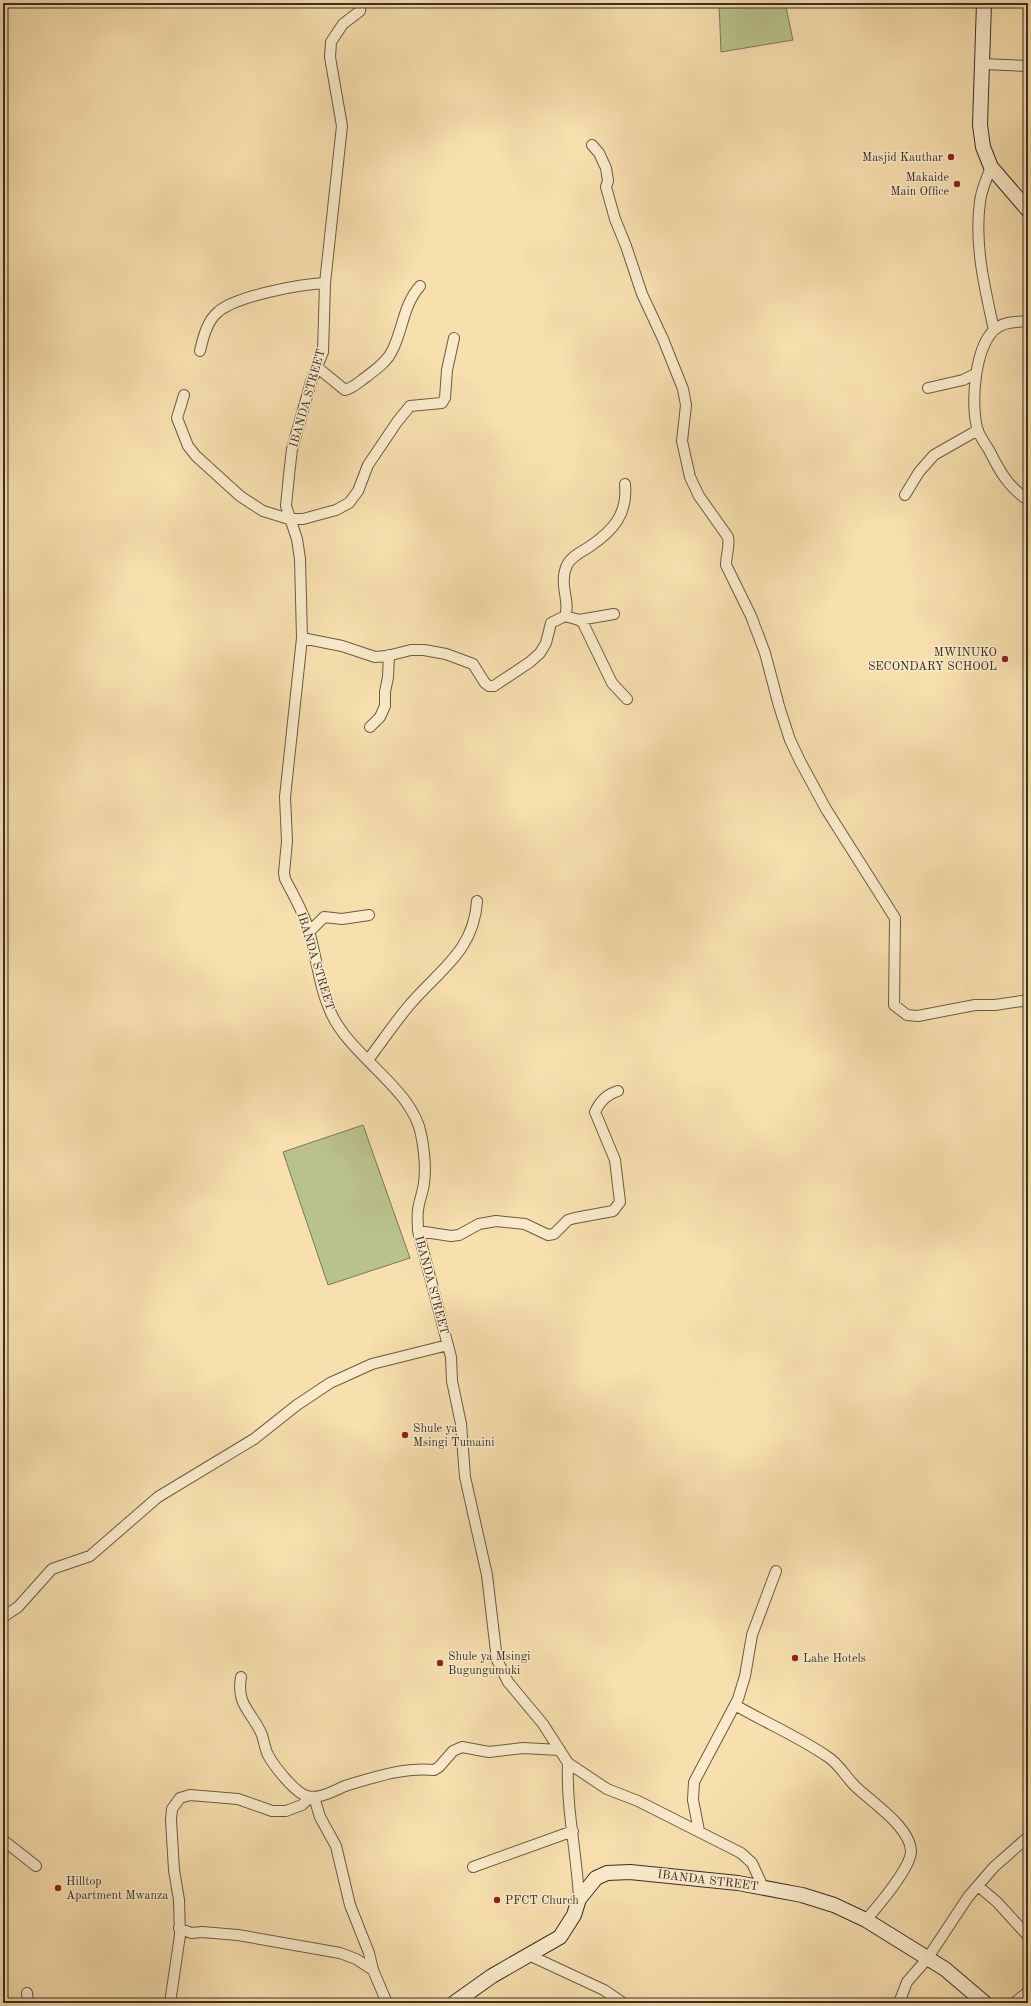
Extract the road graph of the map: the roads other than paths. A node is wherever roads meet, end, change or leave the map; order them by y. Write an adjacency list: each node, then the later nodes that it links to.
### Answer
1 (361, 3): 8 (street, IBANDA STREET)
2 (984, 3): 3 (street)
3 (982, 64): 4 (street); 6 (street)
4 (1028, 66)
5 (592, 145): 35 (street)
6 (991, 167): 7 (street); 11 (street)
7 (1028, 210)
8 (325, 283): 13 (street); 14 (street, IBANDA STREET)
9 (420, 286): 14 (street)
10 (1028, 321): 11 (street)
11 (994, 330): 15 (street)
12 (454, 338): 22 (street)
13 (200, 351)
14 (318, 368): 22 (street, IBANDA STREET)
15 (975, 374): 16 (street); 18 (street)
16 (928, 388)
17 (184, 395): 22 (street)
18 (978, 430): 20 (street); 21 (street)
19 (625, 484): 24 (street)
20 (905, 495)
21 (1028, 500)
22 (289, 519): 26 (street, IBANDA STREET)
23 (614, 614): 25 (street)
24 (565, 616): 25 (street); 28 (street)
25 (579, 620): 30 (street)
26 (302, 638): 27 (street); 34 (street, IBANDA STREET)
27 (368, 654): 28 (street); 29 (street)
28 (389, 655): 29 (street)
29 (388, 669): 31 (street)
30 (627, 699)
31 (370, 727)
32 (477, 901): 36 (street)
33 (369, 915): 34 (street)
34 (310, 932): 36 (street, IBANDA STREET)
35 (1028, 1000)
36 (368, 1060): 38 (street, IBANDA STREET)
37 (618, 1090): 38 (street)
38 (418, 1231): 39 (street, IBANDA STREET)
39 (448, 1345): 41 (street); 44 (street, IBANDA STREET)
40 (776, 1571): 43 (street)
41 (3, 1617)
42 (241, 1677): 46 (street)
43 (735, 1705): 48 (street); 56 (street)
44 (560, 1750): 45 (street, IBANDA STREET); 46 (street)
45 (568, 1763): 47 (street); 48 (street)
46 (312, 1797): 57 (street); 61 (street)
47 (573, 1831): 52 (street); 55 (street)
48 (699, 1831): 54 (street)
49 (1028, 1836): 53 (street)
50 (3, 1840): 51 (street)
51 (36, 1866)
52 (473, 1867)
53 (978, 1886): 58 (street); 60 (street)
54 (763, 1887): 55 (street, IBANDA STREET); 56 (street, IBANDA STREET)
55 (578, 1900): 59 (street, IBANDA STREET)
56 (866, 1920): 60 (street, IBANDA STREET)
57 (179, 1928): 61 (street); 63 (street)
58 (1028, 1936)
59 (531, 1953): 65 (street, IBANDA STREET); 66 (street)
60 (927, 1959): 67 (street); 68 (street, IBANDA STREET)
61 (373, 1970): 64 (street)
62 (1028, 1992): 69 (street)
63 (170, 2003)
64 (387, 2003)
65 (454, 2003)
66 (623, 2003)
67 (899, 2003)
68 (985, 2003)
69 (1014, 2003)

